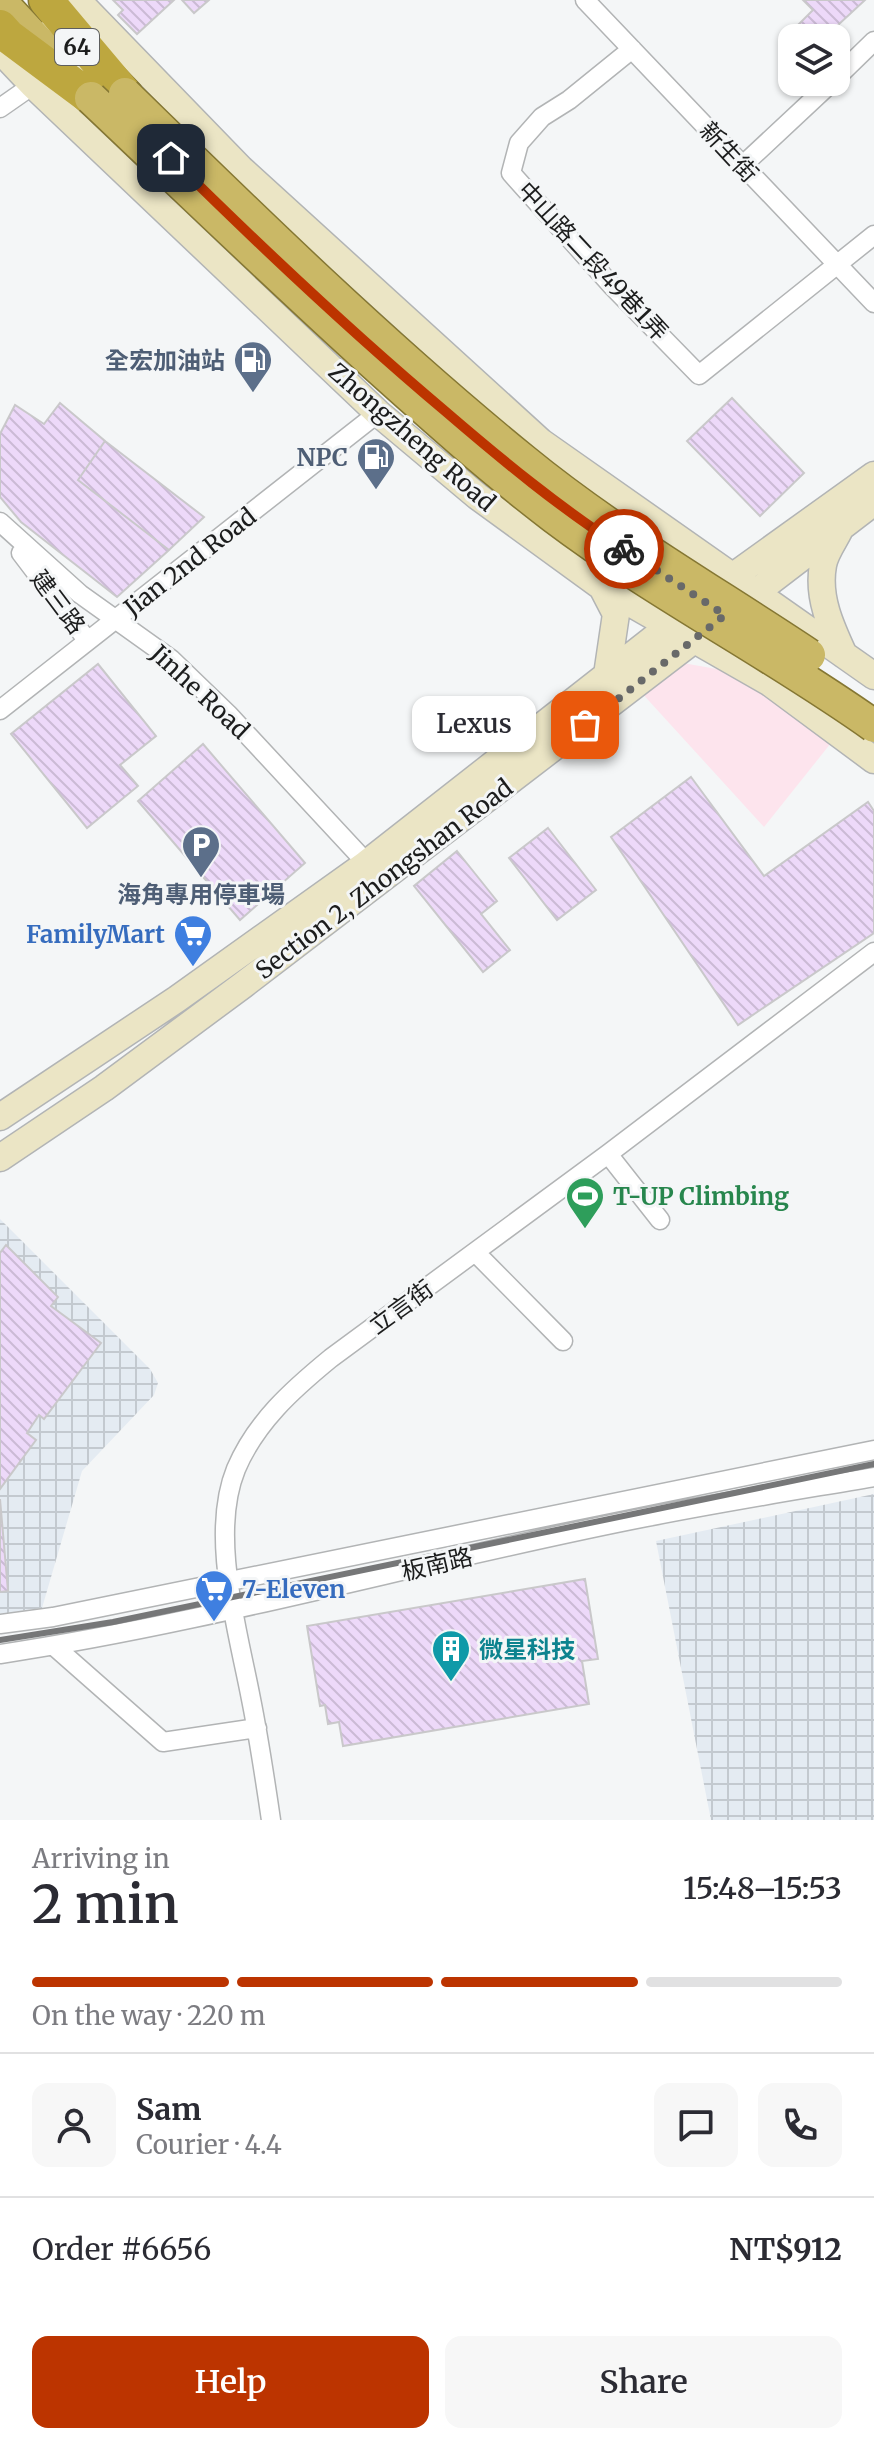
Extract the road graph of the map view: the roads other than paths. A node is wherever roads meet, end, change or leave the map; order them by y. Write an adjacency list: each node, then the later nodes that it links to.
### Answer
1 (14, 0): 29 (main road)
2 (30, 0): 13 (highway, 64)
3 (46, 0): 13 (highway)
4 (77, 0): 26 (main road)
5 (585, 0): 9 (street, 新生街)
6 (0, 1): 15 (highway, 64)
7 (0, 27): 15 (highway)
8 (874, 41): 11 (street)
9 (632, 49): 17 (street, 新生街); 19 (street, 中山路二段49巷1弄)
10 (0, 50): 12 (main road, Zhongzheng Road)
11 (850, 64)
12 (33, 85): 16 (street); 21 (main road, Zhongzheng Road)
13 (125, 94): 40 (highway, 64, bridge)
14 (817, 96): 17 (street)
15 (91, 98): 42 (highway, 64, bridge)
16 (0, 108)
17 (742, 166): 19 (street, 新生街)
18 (874, 235): 19 (street)
19 (836, 265): 20 (street, 新生街)
20 (874, 303)
21 (378, 413): 27 (main road, Zhongzheng Road); 31 (street, Jian 2nd Road)
22 (874, 475): 26 (main road, Section 2, Zhongshan Road)
23 (874, 502): 25 (main road, Section 2, Zhongshan Road)
24 (0, 524): 31 (street, Jinhe Road); 35 (street, 建三路)
25 (841, 526): 28 (main road, Section 2, Zhongshan Road); 36 (main road)
26 (732, 577): 28 (main road); 29 (main road, Section 2, Zhongshan Road)
27 (602, 587): 32 (main road, Zhongzheng Road); 37 (main road)
28 (754, 593): 30 (main road, Section 2, Zhongshan Road); 33 (main road)
29 (702, 601): 30 (main road); 32 (main road, Section 2, Zhongshan Road)
30 (725, 615): 33 (main road); 34 (main road, Section 2, Zhongshan Road); 39 (main road)
31 (116, 621): 35 (street, Jian 2nd Road); 44 (street, Jinhe Road)
32 (671, 625): 34 (main road, Zhongzheng Road); 37 (main road, Section 2, Zhongshan Road)
33 (812, 633): 36 (main road)
34 (694, 639): 39 (main road, Zhongzheng Road); 44 (main road, Section 2, Zhongshan Road)
35 (87, 640): 41 (street, Jian 2nd Road)
36 (844, 655): 38 (main road)
37 (607, 675): 44 (main road, Section 2, Zhongshan Road)
38 (874, 676)
39 (770, 683): 43 (main road, Zhongzheng Road)
40 (874, 700)
41 (0, 710)
42 (874, 726)
43 (874, 760)
44 (375, 872): 46 (main road, Section 2, Zhongshan Road); 48 (main road, Section 2, Zhongshan Road)
45 (874, 952): 47 (street, 立言街)
46 (0, 1117)
47 (608, 1154): 49 (street); 50 (street, 立言街)
48 (0, 1158)
49 (660, 1220)
50 (475, 1252): 51 (street); 54 (street, 立言街)
51 (563, 1341)
52 (874, 1450): 54 (street, 板南路)
53 (874, 1477): 55 (street, 板南路)
54 (230, 1580): 55 (street, 立言街); 56 (street, 板南路)
55 (235, 1609): 57 (street, 板南路); 59 (street, 立言街)
56 (0, 1624)
57 (54, 1646): 58 (street, 板南路); 59 (street)
58 (0, 1654)
59 (257, 1728): 60 (street, 立言街)
60 (271, 1820)

